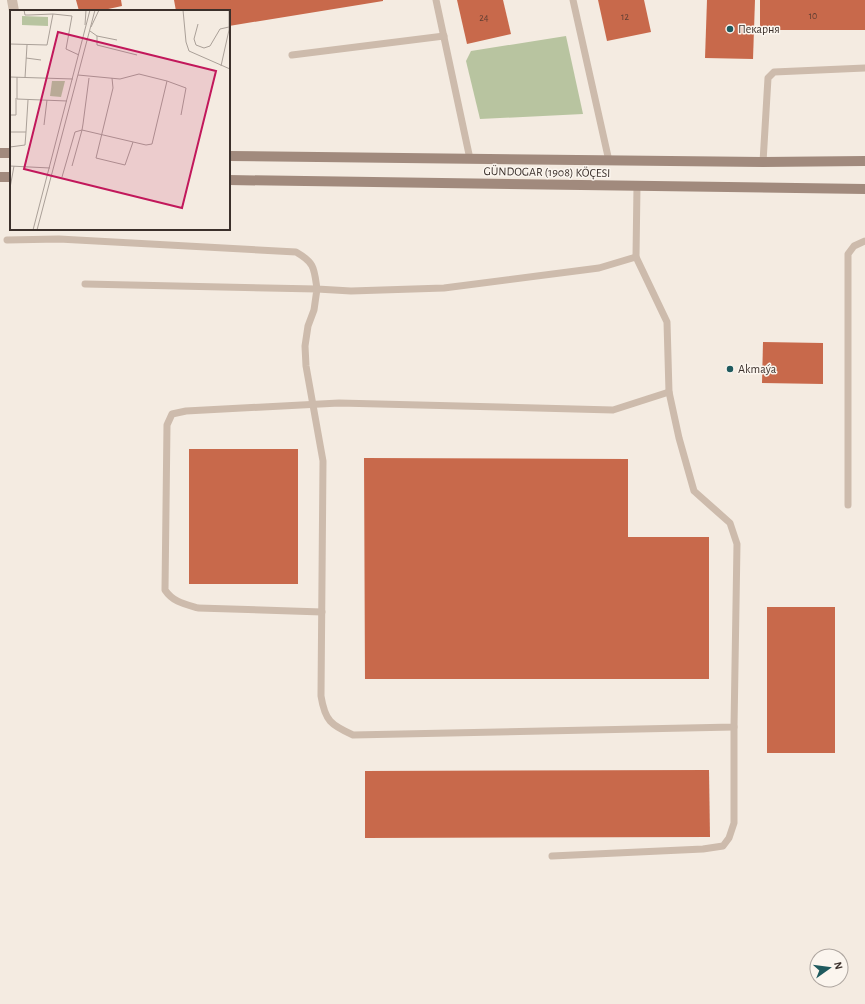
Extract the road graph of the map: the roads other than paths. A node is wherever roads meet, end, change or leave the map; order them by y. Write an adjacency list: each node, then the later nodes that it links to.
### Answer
1 (12, 0): 4 (street)
2 (436, 0): 5 (lane)
3 (573, 0): 10 (lane)
4 (14, 10)
5 (444, 36): 6 (lane); 9 (lane)
6 (292, 54)
7 (865, 68): 12 (lane)
8 (230, 156): 9 (main road, GÜNDOGAR (1908) KÖÇESI)
9 (470, 159): 10 (main road, GÜNDOGAR (1908) KÖÇESI)
10 (609, 161): 12 (main road, GÜNDOGAR (1908) KÖÇESI)
11 (865, 161): 12 (main road, GÜNDOGAR (1908) KÖÇESI)
12 (763, 162)
13 (230, 180): 14 (main road, GÜNDOGAR (1908) KÖÇESI)
14 (637, 186): 15 (main road, GÜNDOGAR (1908) KÖÇESI); 18 (lane)
15 (865, 189)
16 (7, 240): 20 (lane)
17 (865, 241): 23 (lane)
18 (636, 257): 20 (lane); 21 (lane)
19 (85, 284): 20 (lane)
20 (317, 289): 22 (lane)
21 (669, 392): 22 (lane); 25 (lane)
22 (312, 404): 24 (lane); 24 (lane)
23 (848, 505)
24 (322, 612): 25 (lane)
25 (734, 727): 26 (lane)
26 (552, 856)

